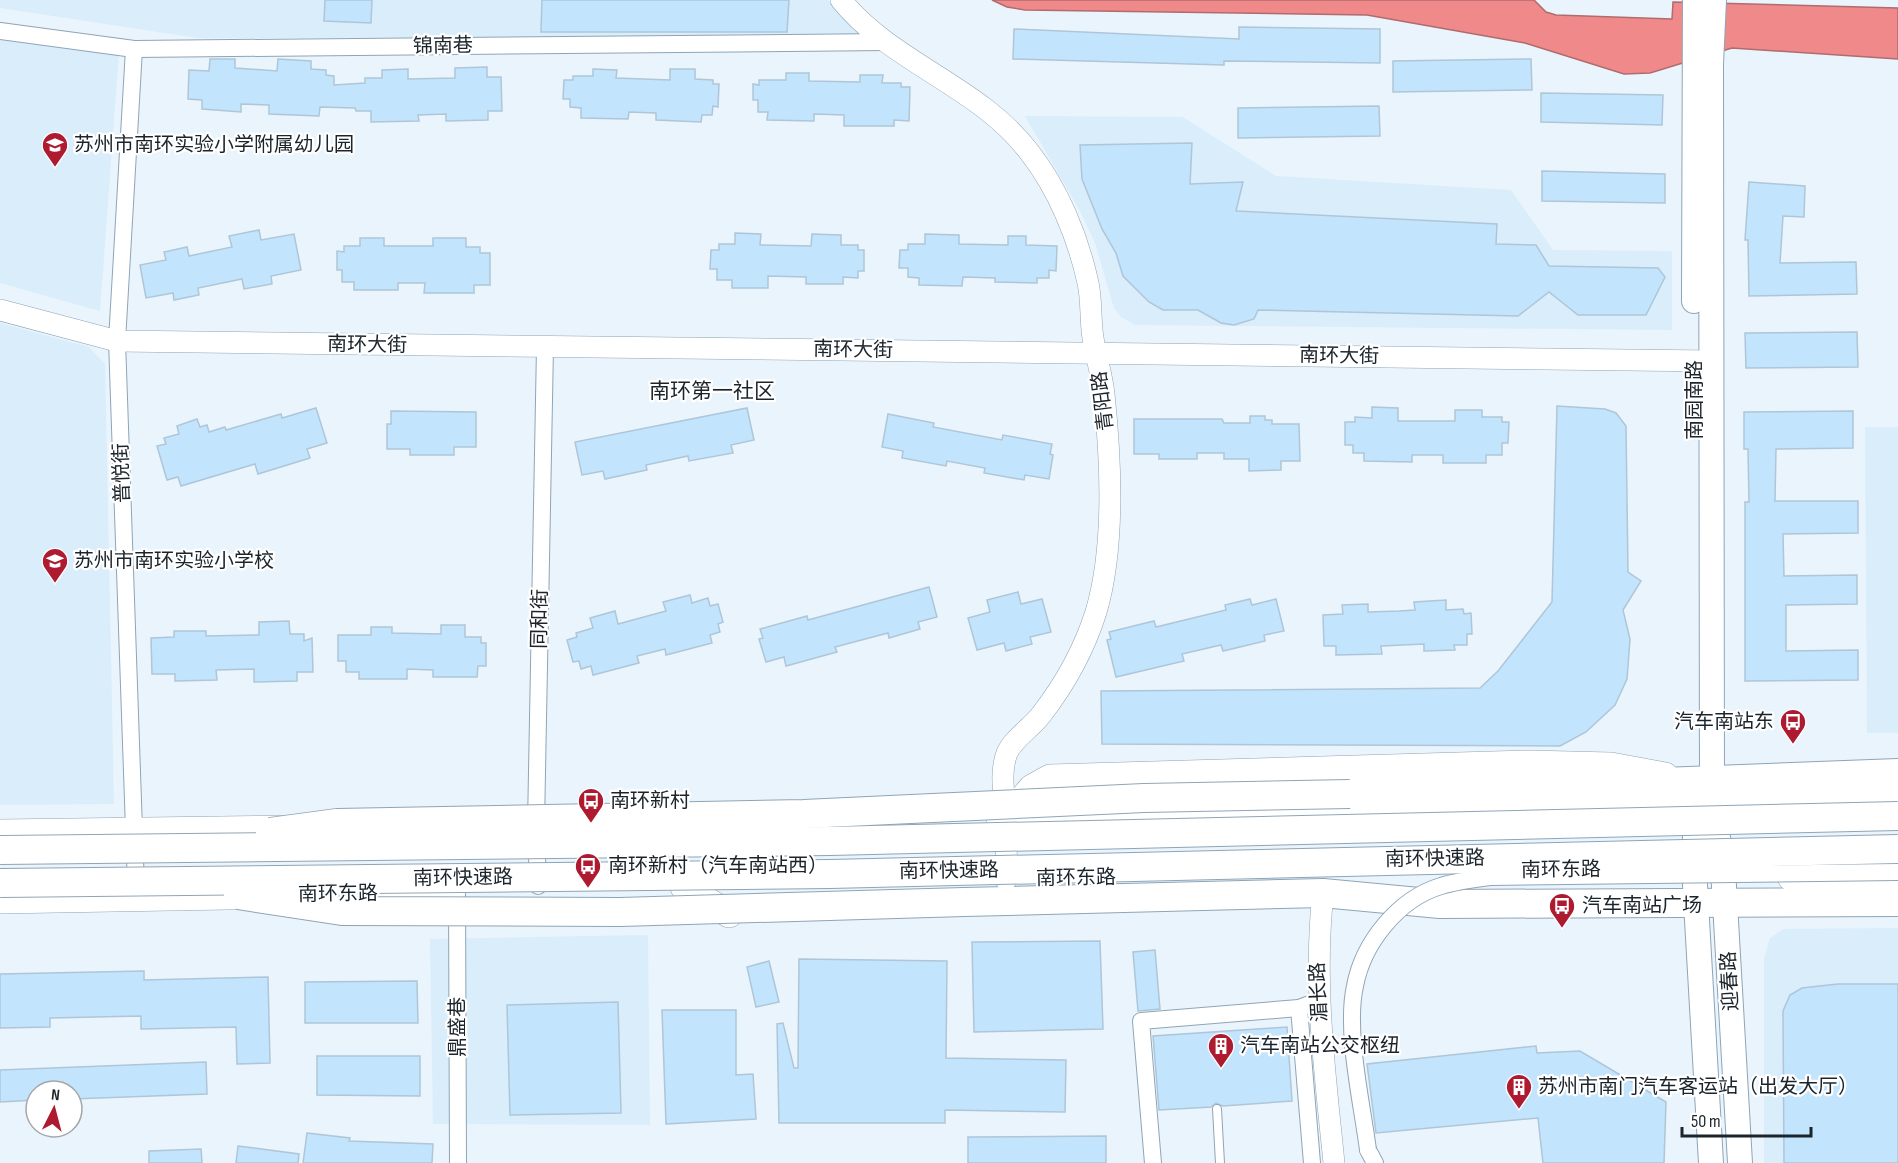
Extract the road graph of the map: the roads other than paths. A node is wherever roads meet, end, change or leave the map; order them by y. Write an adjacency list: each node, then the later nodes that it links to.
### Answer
1 (841, 0): 5 (street, 青阳路)
2 (1695, 0): 7 (main road, 南园南路)
3 (1714, 0): 7 (main road, 南园南路)
4 (0, 32): 6 (street, 锦南巷)
5 (887, 42): 6 (street, 锦南巷); 11 (street, 青阳路)
6 (134, 49): 9 (street, 普悦街)
7 (1702, 67): 12 (main road, 南园南路)
8 (0, 310): 9 (street, 南环大街)
9 (117, 341): 10 (street, 南环大街); 21 (street, 普悦街)
10 (545, 347): 11 (street, 南环大街); 19 (street, 同和街)
11 (1096, 352): 12 (street, 南环大街); 18 (street, 青阳路)
12 (1703, 361): 15 (main road, 南园南路)
13 (1898, 773): 15 (highway)
14 (1898, 782): 15 (main road)
15 (1704, 791): 16 (highway); 18 (main road); 18 (main road); 21 (highway, bridge); 25 (main road, 迎春路)
16 (1898, 796)
17 (1898, 816): 21 (highway, 南环快速路, bridge)
18 (1006, 818): 19 (main road); 27 (street, 青阳路)
19 (536, 825): 21 (main road); 32 (street, 同和街)
20 (0, 833): 21 (main road)
21 (144, 840): 24 (highway, 南环快速路, bridge); 31 (street, 普悦街)
22 (1898, 844): 25 (main road)
23 (1898, 849): 31 (highway, 南环快速路, bridge)
24 (0, 850)
25 (1708, 858): 27 (main road, 南环东路); 30 (main road, 南环东路); 36 (main road, 迎春路); 37 (main road, 迎春路)
26 (1898, 872): 41 (street, bridge)
27 (1006, 880): 29 (main road, 南环东路)
28 (0, 883): 31 (highway, 南环快速路, bridge)
29 (684, 887): 32 (main road, 南环东路); 34 (main road)
30 (1898, 889)
31 (145, 890): 33 (main road, 南环东路); 34 (highway, bridge); 35 (main road, 南环东路)
32 (538, 890): 33 (main road, 南环东路)
33 (457, 892): 42 (street, 鼎盛巷)
34 (1323, 893): 36 (highway); 39 (street, 湄长路)
35 (0, 900)
36 (1696, 902): 37 (highway); 47 (main road, 迎春路)
37 (1725, 902): 38 (highway); 48 (main road, 迎春路)
38 (1898, 902)
39 (1309, 1005): 43 (street); 45 (street); 46 (street, 湄长路)
40 (1217, 1109): 44 (lane)
41 (1371, 1157)
42 (458, 1163)
43 (1153, 1163)
44 (1220, 1163)
45 (1312, 1163)
46 (1334, 1163)
47 (1711, 1163)
48 (1740, 1163)

